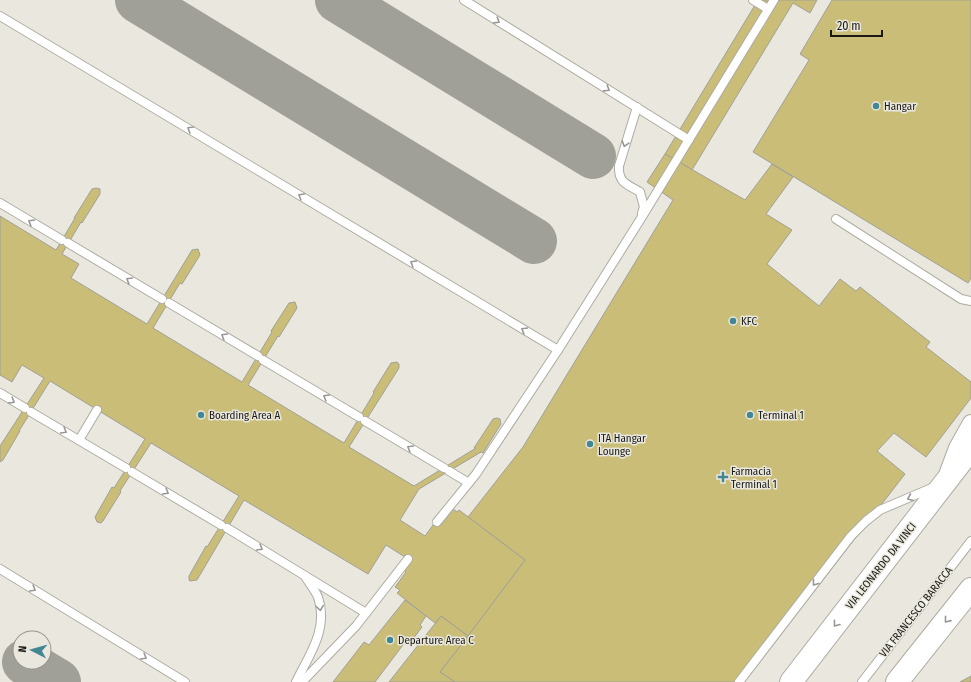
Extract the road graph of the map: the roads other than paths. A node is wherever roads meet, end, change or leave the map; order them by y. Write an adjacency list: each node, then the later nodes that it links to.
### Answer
1 (464, 0): 6 (lane, one-way to 6)
2 (753, 0): 4 (lane)
3 (774, 0): 4 (lane)
4 (768, 9): 7 (lane)
5 (0, 16): 12 (lane, one-way to 5)
6 (637, 107): 7 (lane); 10 (lane, one-way to 10)
7 (689, 140): 10 (lane)
8 (0, 203): 19 (lane, one-way to 8)
9 (836, 219): 11 (lane)
10 (640, 220): 12 (lane)
11 (971, 301)
12 (558, 350): 19 (lane)
13 (0, 394): 16 (lane, one-way to 16)
14 (97, 410): 16 (lane)
15 (971, 422): 18 (street)
16 (79, 440): 24 (lane, one-way to 24)
17 (971, 449): 18 (main road, VIA LEONARDO DA VINCI)
18 (945, 482): 30 (lane, one-way to 30); 31 (main road, VIA LEONARDO DA VINCI, one-way to 31)
19 (469, 483): 20 (lane)
20 (437, 522)
21 (971, 541): 32 (lane, VIA FRANCESCO BARACCA)
22 (408, 559): 26 (lane)
23 (0, 569): 27 (lane, one-way to 27)
24 (303, 574): 26 (lane); 28 (lane, one-way to 28)
25 (971, 590): 33 (main road, one-way to 33)
26 (366, 612): 29 (lane)
27 (185, 682)
28 (296, 682)
29 (302, 682)
30 (739, 682)
31 (791, 682)
32 (862, 682)
33 (897, 682)

